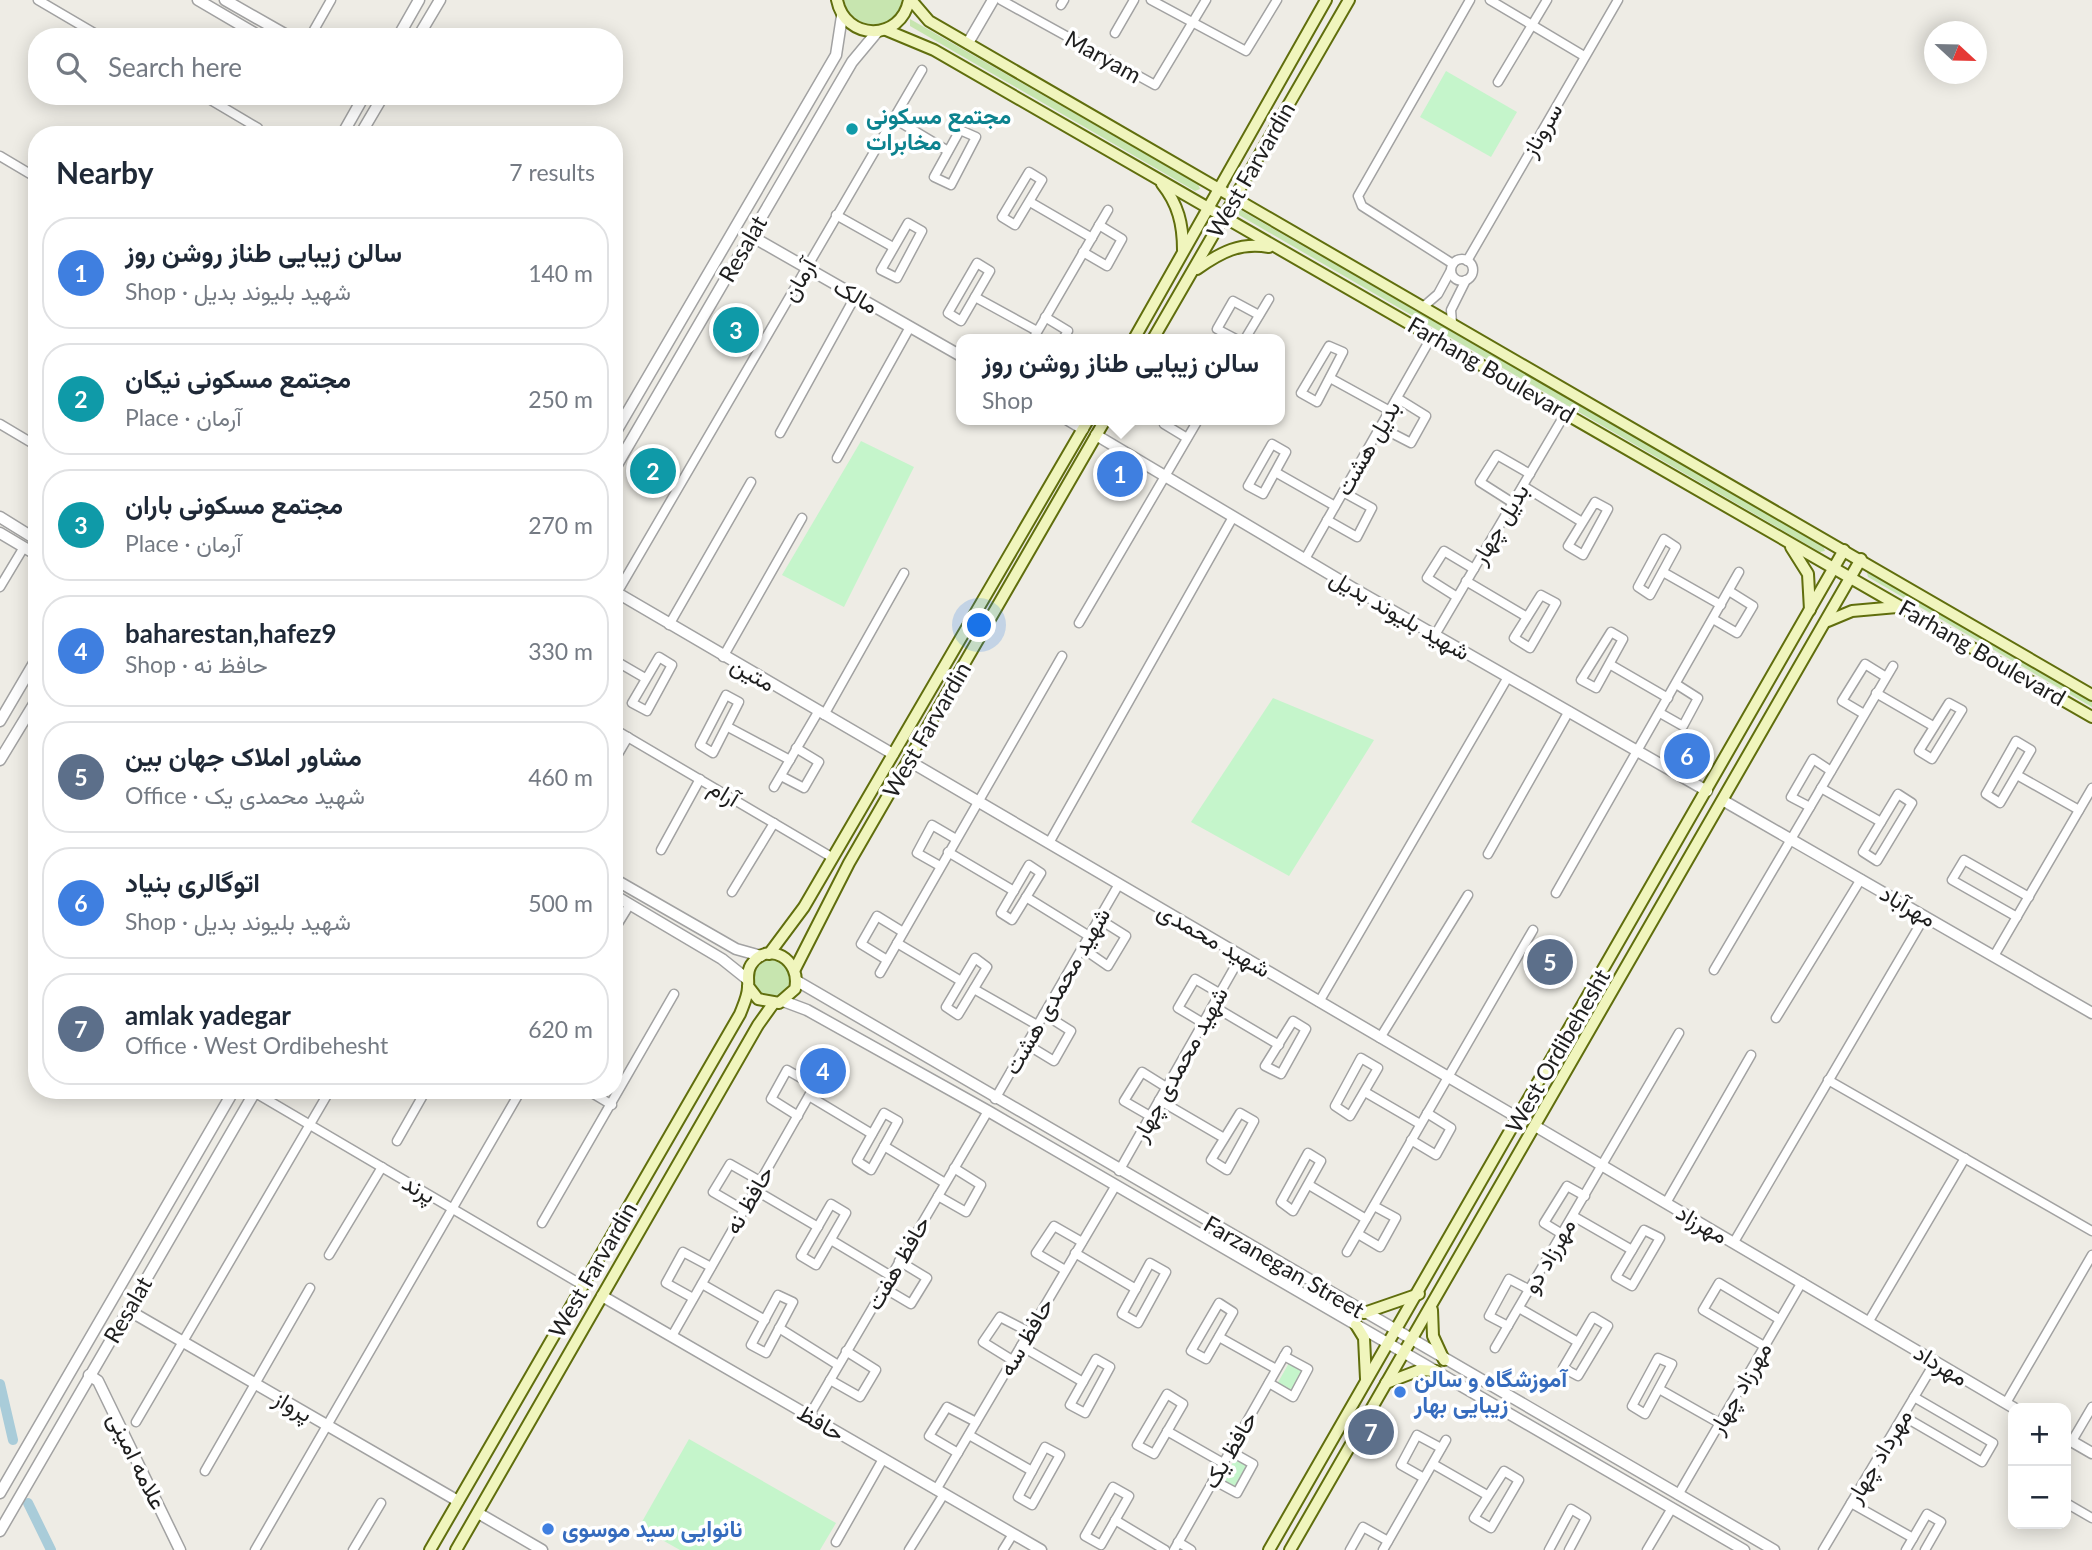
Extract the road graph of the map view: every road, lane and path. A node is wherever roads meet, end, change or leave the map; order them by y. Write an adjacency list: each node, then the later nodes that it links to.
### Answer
1 (38, 0): 23 (street)
2 (198, 0): 24 (street)
3 (225, 0): 25 (street)
4 (331, 0): 26 (street)
5 (419, 0): 27 (street)
6 (440, 0): 28 (street)
7 (910, 0): 29 (main road); 31 (main road, Farhang Boulevard)
8 (993, 0): 31 (street)
9 (1001, 0): 21 (street, Maryam)
10 (1134, 0): 30 (street)
11 (1151, 0): 21 (street)
12 (1206, 0): 21 (street, Maryam)
13 (1277, 0): 21 (street)
14 (1326, 0): 33 (main road, West Farvardin)
15 (1349, 0): 35 (main road, West Farvardin)
16 (1470, 0): 64 (street)
17 (1490, 0): 22 (street)
18 (1547, 0): 22 (street)
19 (1618, 0): 32 (street, سروناز)
20 (837, 6): 29 (main road, Farhang Boulevard); 88 (street, Resalat)
21 (1192, 23)
22 (1532, 25): 32 (street); 36 (street)
23 (86, 28)
24 (246, 28)
25 (274, 28)
26 (315, 28)
27 (403, 28)
28 (423, 28)
29 (882, 31): 47 (main road, Farhang Boulevard); 56 (street, Resalat)
30 (1115, 33)
31 (968, 43): 48 (main road, Farhang Boulevard)
32 (1584, 56): 62 (street, سروناز)
33 (1290, 62): 35 (main road); 48 (main road, West Farvardin)
34 (922, 70): 40 (street, آرمان)
35 (1308, 71): 49 (main road, West Farvardin)
36 (1498, 82)
37 (219, 105): 41 (street)
38 (357, 105): 42 (street)
39 (378, 105): 43 (street)
40 (893, 118): 44 (street); 53 (street, آرمان)
41 (255, 126)
42 (347, 126)
43 (365, 126)
44 (948, 151): 44 (street)
45 (0, 156): 46 (street)
46 (28, 173)
47 (1158, 179): 51 (main road, Farhang Boulevard); 61 (main road)
48 (1220, 189): 49 (main road, Farhang Boulevard); 51 (main road, West Farvardin)
49 (1237, 199): 54 (main road, West Farvardin); 70 (main road, Farhang Boulevard)
50 (1030, 202): 50 (street); 57 (street)
51 (1208, 208): 54 (main road, Farhang Boulevard); 61 (main road, West Farvardin)
52 (1108, 210): 55 (street)
53 (836, 215): 58 (street); 63 (street, آرمان)
54 (1224, 218): 59 (main road, Farhang Boulevard); 65 (main road, West Farvardin)
55 (1099, 225): 57 (street); 60 (street)
56 (751, 236): 63 (street, مالک); 99 (street, Resalat)
57 (1092, 238): 60 (street)
58 (893, 247): 58 (street)
59 (1278, 249): 65 (main road); 82 (main road, Farhang Boulevard)
60 (1083, 253): 72 (street)
61 (1182, 253): 78 (main road, West Farvardin)
62 (1467, 261): 64 (street); 66 (street)
63 (806, 267): 67 (street, مالک); 128 (street, آرمان)
64 (1452, 267): 66 (street); 70 (street)
65 (1192, 272): 79 (main road, West Farvardin)
66 (1466, 280): 73 (street)
67 (856, 295): 74 (street, مالک); 95 (street)
68 (975, 297): 68 (street); 75 (street)
69 (1269, 299): 71 (street)
70 (1423, 307): 73 (main road, Farhang Boulevard)
71 (1259, 315): 80 (street); 81 (street)
72 (1045, 317): 76 (street); 77 (street)
73 (1451, 323): 119 (main road, Farhang Boulevard)
74 (910, 327): 83 (street, مالک); 100 (street)
75 (1033, 334)
76 (1036, 334)
77 (1066, 334)
78 (1137, 334)
79 (1156, 334)
80 (1226, 334)
81 (1248, 334)
82 (1432, 336): 85 (street, بدیل هشت); 87 (main road, Farhang Boulevard)
83 (956, 353)
84 (1330, 378): 84 (street); 86 (street)
85 (1397, 398): 86 (street, بدیل هشت); 94 (street)
86 (1390, 411): 94 (street, بدیل هشت)
87 (1565, 414): 102 (street, بدیل چهار); 116 (main road, Farhang Boulevard)
88 (623, 420)
89 (0, 424): 98 (street)
90 (1085, 425): 170 (main road, West Farvardin)
91 (1102, 425): 96 (main road, West Farvardin)
92 (1166, 425): 97 (street)
93 (1195, 425): 97 (street)
94 (1381, 427): 106 (street, بدیل هشت)
95 (780, 433)
96 (1096, 435): 103 (street, شهید بلیوند بدیل); 173 (main road, West Farvardin)
97 (1187, 438): 103 (street)
98 (28, 441)
99 (623, 456)
100 (837, 458)
101 (1276, 473): 101 (street); 108 (street)
102 (1530, 474): 105 (street, بدیل چهار); 107 (street)
103 (1165, 476): 110 (street, شهید بلیوند بدیل); 139 (street)
104 (751, 482): 141 (street)
105 (1523, 486): 107 (street, بدیل چهار); 113 (street)
106 (1343, 492): 108 (street, بدیل هشت); 112 (street)
107 (1513, 503): 122 (street, بدیل چهار)
108 (1335, 506): 112 (street, بدیل هشت)
109 (0, 517): 115 (street)
110 (1233, 517): 120 (street, شهید بلیوند بدیل); 190 (street)
111 (802, 518): 144 (street)
112 (1327, 520): 120 (street, بدیل هشت)
113 (1582, 522): 113 (street)
114 (0, 533): 117 (street)
115 (28, 534)
116 (1786, 541): 123 (main road, Farhang Boulevard); 136 (main road)
117 (24, 547): 118 (street); 130 (street)
118 (28, 549)
119 (1844, 550): 121 (main road, Farhang Boulevard); 123 (main road, West Ordibehesht)
120 (1305, 559): 142 (street, شهید بلیوند بدیل)
121 (1861, 559): 127 (main road, West Ordibehesht); 154 (main road, Farhang Boulevard)
122 (1474, 569): 129 (street, بدیل چهار); 132 (street)
123 (1835, 569): 127 (main road, Farhang Boulevard); 136 (main road, West Ordibehesht)
124 (1663, 572): 124 (street); 134 (street)
125 (1739, 572): 131 (street)
126 (904, 573): 157 (street)
127 (1851, 578): 135 (main road, Farhang Boulevard); 140 (main road, West Ordibehesht)
128 (623, 580)
129 (1466, 581): 132 (street, بدیل چهار); 137 (street)
130 (0, 587)
131 (1729, 591): 134 (street); 138 (street)
132 (1457, 597): 142 (street, بدیل چهار)
133 (623, 599): 141 (street, متین)
134 (1721, 605): 138 (street)
135 (1902, 607): 140 (main road); 161 (main road, Farhang Boulevard)
136 (1810, 612): 181 (main road, West Ordibehesht)
137 (1527, 617): 137 (street)
138 (1713, 619): 152 (street)
139 (1079, 622)
140 (1826, 622): 182 (main road, West Ordibehesht)
141 (669, 625): 144 (street, متین)
142 (1434, 635): 149 (street, شهید بلیوند بدیل)
143 (1062, 656): 183 (street)
144 (723, 657): 157 (street, متین)
145 (623, 665): 151 (street)
146 (1611, 665): 146 (street); 155 (street)
147 (1893, 666): 150 (street)
148 (28, 673): 162 (street)
149 (1508, 677): 156 (street, شهید بلیوند بدیل); 232 (street)
150 (1886, 677): 153 (street); 160 (street)
151 (645, 678): 151 (street)
152 (1676, 684): 155 (street); 158 (street)
153 (1876, 694): 160 (street); 163 (street)
154 (2092, 695)
155 (1668, 698): 158 (street)
156 (1569, 711): 169 (street, شهید بلیوند بدیل); 193 (street)
157 (821, 713): 168 (street); 170 (street, متین)
158 (1660, 713): 169 (street)
159 (28, 714): 171 (street)
160 (1864, 714): 174 (street)
161 (2092, 717)
162 (0, 721)
163 (1933, 726): 163 (street)
164 (728, 727): 164 (street); 172 (street)
165 (623, 734): 166 (street, آرام)
166 (628, 737): 167 (street); 177 (street, آرام)
167 (623, 746)
168 (796, 748): 172 (street); 176 (street)
169 (1639, 751): 181 (street, شهید بلیوند بدیل); 201 (street)
170 (893, 754): 194 (main road, West Farvardin)
171 (0, 760)
172 (790, 760): 176 (street)
173 (909, 761): 183 (street, شهید محمدی); 222 (main road, West Farvardin)
174 (1831, 771): 179 (street); 184 (street)
175 (2017, 775): 175 (street); 185 (street)
176 (781, 776): 178 (street)
177 (700, 779): 187 (street, آرام); 191 (street)
178 (774, 788)
179 (1821, 788): 184 (street); 186 (street)
180 (2092, 788): 185 (street)
181 (1707, 790): 217 (main road, West Ordibehesht)
182 (1724, 800): 188 (street, مهرآباد); 221 (main road, West Ordibehesht)
183 (977, 801): 189 (street); 190 (street, شهید محمدی)
184 (1810, 807): 188 (street)
185 (2079, 810): 203 (street)
186 (1881, 822): 186 (street)
187 (774, 823): 194 (street, آرام); 200 (street)
188 (1791, 838): 196 (street, مهرآباد); 223 (street)
189 (956, 839): 192 (street); 195 (street)
190 (1049, 843): 198 (street, شهید محمدی)
191 (661, 850)
192 (948, 852): 195 (street); 199 (street)
193 (1488, 854)
194 (833, 858): 216 (main road, West Farvardin)
195 (940, 866): 212 (street)
196 (1861, 879): 208 (street, مهرآباد); 236 (street)
197 (623, 884): 216 (street)
198 (1119, 884): 210 (street, شهید محمدی هشت); 218 (street, شهید محمدی)
199 (1014, 891): 204 (street); 204 (street)
200 (732, 892)
201 (1556, 893)
202 (1468, 895): 240 (street)
203 (2029, 897): 209 (street); 209 (street)
204 (1026, 898): 213 (street)
205 (623, 900): 206 (street)
206 (630, 904): 207 (street); 227 (street)
207 (623, 915)
208 (1925, 916): 219 (street, مهرآباد); 246 (street)
209 (2017, 917): 219 (street)
210 (1099, 919): 213 (street, شهید محمدی هشت); 215 (street)
211 (1533, 930): 245 (street)
212 (903, 932): 214 (street); 220 (street)
213 (1089, 936): 215 (street, شهید محمدی هشت)
214 (897, 943): 220 (street); 226 (street)
215 (1082, 948): 235 (street, شهید محمدی هشت)
216 (765, 955): 222 (main road); 227 (main road)
217 (1613, 955): 221 (main road); 267 (main road, West Ordibehesht)
218 (1241, 956): 229 (street, شهید محمدی چهار); 232 (street, شهید محمدی)
219 (1994, 956): 234 (street, مهرآباد)
220 (887, 960): 224 (street)
221 (1629, 964): 270 (main road, West Ordibehesht)
222 (795, 969): 225 (main road)
223 (1714, 970)
224 (880, 973)
225 (797, 981): 231 (main road); 260 (street, Farzanegan Street)
226 (961, 981): 228 (street); 228 (street)
227 (748, 983): 231 (main road); 313 (main road, West Farvardin)
228 (974, 989): 238 (street)
229 (1219, 993): 233 (street, شهید محمدی چهار); 237 (street)
230 (674, 995): 247 (street)
231 (778, 1002): 263 (street, Farzanegan Street); 319 (main road, West Farvardin)
232 (1319, 1002): 240 (street, شهید محمدی)
233 (1213, 1006): 237 (street, شهید محمدی چهار); 242 (street)
234 (2092, 1013)
235 (1044, 1014): 238 (street, شهید محمدی هشت); 241 (street)
236 (1776, 1018)
237 (1203, 1023): 249 (street, شهید محمدی چهار)
238 (1037, 1025): 241 (street, شهید محمدی هشت)
239 (1679, 1033): 277 (street, مهرزاد دو)
240 (1380, 1038): 245 (street, شهید محمدی)
241 (1026, 1044): 260 (street, شهید محمدی هشت)
242 (1279, 1045): 242 (street)
243 (1751, 1055): 288 (street)
244 (827, 1065): 248 (street, حافظ نه)
245 (1447, 1077): 264 (street); 267 (street, شهید محمدی)
246 (1828, 1080): 276 (street); 301 (street)
247 (623, 1085)
248 (815, 1087): 251 (street, حافظ نه); 265 (street)
249 (1166, 1087): 261 (street, شهید محمدی چهار); 266 (street)
250 (1365, 1092): 250 (street); 268 (street)
251 (809, 1096): 265 (street, حافظ نه); 271 (street)
252 (229, 1099): 385 (street, Resalat)
253 (250, 1099): 323 (street, Resalat)
254 (268, 1099): 269 (street, پرند)
255 (325, 1099): 269 (street)
256 (421, 1099): 274 (street)
257 (516, 1099): 290 (street)
258 (602, 1099): 262 (street)
259 (615, 1099): 262 (street)
260 (995, 1099): 280 (street, Farzanegan Street)
261 (1159, 1100): 266 (street, شهید محمدی چهار); 272 (street)
262 (612, 1105): 294 (street)
263 (988, 1111): 279 (street, حافظ هفت); 283 (street, Farzanegan Street)
264 (1427, 1113): 268 (street); 273 (street)
265 (798, 1116): 281 (street, حافظ نه)
266 (1150, 1116): 280 (street, شهید محمدی چهار)
267 (1520, 1119): 318 (main road, West Ordibehesht)
268 (1420, 1124): 273 (street)
269 (309, 1125): 278 (street, پرند); 335 (street)
270 (1535, 1126): 277 (street, مهرزاد); 321 (main road, West Ordibehesht)
271 (872, 1134): 275 (street); 275 (street)
272 (1224, 1138): 272 (street)
273 (1411, 1140): 289 (street)
274 (397, 1141)
275 (884, 1146): 282 (street)
276 (1965, 1158): 296 (street); 327 (street)
277 (1602, 1164): 287 (street, مهرزاد دو); 288 (street, مهرزاد)
278 (382, 1167): 290 (street, پرند); 305 (street)
279 (954, 1168): 282 (street, حافظ هفت); 286 (street)
280 (1119, 1171): 324 (street, Farzanegan Street)
281 (760, 1181): 285 (street, حافظ نه); 291 (street)
282 (945, 1183): 286 (street, حافظ هفت)
283 (1116, 1185): 300 (street, حافظ سه); 328 (street, Farzanegan Street)
284 (1309, 1185): 284 (street); 293 (street)
285 (755, 1190): 291 (street, حافظ نه); 295 (street)
286 (938, 1196): 307 (street, حافظ هفت)
287 (1585, 1196): 292 (street, مهرزاد دو); 298 (street)
288 (1666, 1203): 301 (street, مهرزاد)
289 (1374, 1206): 293 (street); 297 (street)
290 (454, 1209): 313 (street, پرند); 367 (street)
291 (744, 1210): 308 (street, حافظ نه)
292 (1573, 1216): 298 (street, مهرزاد دو); 302 (street)
293 (1366, 1219): 297 (street)
294 (542, 1223)
295 (818, 1227): 299 (street); 299 (street)
296 (2092, 1231)
297 (1357, 1234): 303 (street)
298 (1562, 1234): 317 (street, مهرزاد دو)
299 (831, 1240): 310 (street)
300 (1082, 1242): 304 (street, حافظ سه); 309 (street)
301 (1734, 1242): 311 (street, مهرزاد)
302 (1632, 1250): 302 (street)
303 (1347, 1252)
304 (1075, 1253): 309 (street, حافظ سه); 316 (street)
305 (329, 1255)
306 (2092, 1255): 359 (street)
307 (900, 1261): 310 (street, حافظ هفت); 315 (street)
308 (711, 1267): 312 (street, حافظ نه); 320 (street)
309 (1065, 1270): 331 (street, حافظ سه)
310 (891, 1276): 315 (street, حافظ هفت)
311 (1802, 1282): 325 (street, مهرزاد چهار); 327 (street, مهرزاد)
312 (702, 1284): 320 (street, حافظ نه); 326 (street)
313 (584, 1286): 388 (main road, West Farvardin)
314 (310, 1288): 356 (street)
315 (884, 1288): 342 (street, حافظ هفت)
316 (1136, 1289): 316 (street)
317 (1530, 1290): 322 (street, مهرزاد دو); 329 (street)
318 (1419, 1294): 324 (main road); 332 (main road, West Ordibehesht)
319 (602, 1296): 333 (street, حافظ); 393 (main road, West Farvardin)
320 (694, 1298): 333 (street, حافظ نه)
321 (1433, 1304): 336 (main road, West Ordibehesht); 345 (main road)
322 (1519, 1308): 329 (street, مهرزاد دو); 337 (street)
323 (128, 1310): 335 (street, پرواز); 350 (street, Resalat)
324 (1364, 1313): 332 (street, Farzanegan Street)
325 (1779, 1319): 340 (street, مهرزاد چهار); 340 (street)
326 (765, 1320): 330 (street); 330 (street)
327 (1869, 1321): 346 (street, مهرداد)
328 (1356, 1325): 338 (street, Farzanegan Street); 354 (main road)
329 (1508, 1326): 341 (street, مهرزاد دو)
330 (779, 1328): 347 (street)
331 (1029, 1332): 339 (street, حافظ سه); 344 (street)
332 (1396, 1332): 336 (street, Farzanegan Street); 338 (main road, West Ordibehesht)
333 (672, 1336): 362 (street, حافظ)
334 (1219, 1336): 334 (street); 348 (street)
335 (182, 1341): 356 (street, پرواز); 364 (street)
336 (1412, 1341): 343 (main road, West Ordibehesht); 345 (street, Farzanegan Street)
337 (1578, 1342): 337 (street)
338 (1389, 1343): 343 (street, Farzanegan Street); 354 (main road, West Ordibehesht)
339 (1021, 1346): 344 (street, حافظ سه); 352 (street)
340 (1764, 1346): 366 (street, مهرزاد چهار)
341 (1495, 1348)
342 (846, 1351): 347 (street, حافظ هفت); 351 (street)
343 (1405, 1353): 349 (street, Farzanegan Street); 355 (main road, West Ordibehesht)
344 (1013, 1360): 365 (street, حافظ سه)
345 (1444, 1360): 387 (street, Farzanegan Street)
346 (1935, 1362): 358 (street, مهرداد چهار); 360 (street, مهرداد)
347 (838, 1365): 351 (street, حافظ هفت)
348 (1276, 1369): 353 (street, حافظ یک); 353 (street, حافظ یک)
349 (1436, 1371): 355 (main road); 392 (street, Farzanegan Street)
350 (89, 1375): 396 (street, Resalat); 403 (street, علامه امینی)
351 (830, 1380): 362 (street, حافظ هفت)
352 (1083, 1382): 352 (street)
353 (1269, 1382): 374 (street, حافظ یک)
354 (1366, 1383): 414 (main road, West Ordibehesht)
355 (1386, 1383): 415 (main road, West Ordibehesht)
356 (255, 1384): 367 (street, پرواز); 380 (street)
357 (1659, 1389): 357 (street); 366 (street)
358 (1914, 1397): 363 (street, مهرداد چهار); 363 (street)
359 (2012, 1403)
360 (2008, 1405)
361 (2092, 1407): 370 (street)
362 (809, 1416): 377 (street, حافظ)
363 (1903, 1416): 390 (street, مهرداد چهار)
364 (136, 1422)
365 (976, 1422): 369 (street, حافظ سه); 375 (street)
366 (1719, 1423): 387 (street, مهرزاد چهار)
367 (329, 1426): 388 (street, پرواز); 404 (street)
368 (1167, 1431): 368 (street); 378 (street)
369 (968, 1435): 375 (street, حافظ سه); 381 (street)
370 (2071, 1437)
371 (1446, 1440): 373 (street)
372 (2071, 1441): 376 (street)
373 (1441, 1448): 379 (street); 382 (street)
374 (1230, 1451): 378 (street, حافظ یک); 383 (street)
375 (958, 1453): 384 (street, حافظ سه)
376 (2092, 1453)
377 (883, 1459): 384 (street, حافظ); 400 (street)
378 (1223, 1463): 383 (street, حافظ یک)
379 (1433, 1464): 382 (street); 386 (street)
380 (205, 1471)
381 (1032, 1471): 381 (street)
382 (1424, 1478): 399 (street)
383 (1213, 1480): 401 (street, حافظ یک)
384 (940, 1492): 397 (street, حافظ); 409 (street, حافظ سه)
385 (0, 1493)
386 (1487, 1495): 386 (street)
387 (1678, 1495): 422 (street, Farzanegan Street)
388 (458, 1501): 406 (main road, West Farvardin)
389 (381, 1503): 405 (street)
390 (1851, 1503): 398 (street); 423 (street, مهرداد چهار)
391 (2071, 1506): 394 (street)
392 (1672, 1508): 420 (street); 421 (street, Farzanegan Street)
393 (478, 1513): 407 (main road, West Farvardin); 408 (street)
394 (2092, 1518)
395 (1115, 1520): 395 (street); 412 (street)
396 (0, 1531)
397 (1013, 1534): 410 (street); 411 (street, حافظ)
398 (1913, 1538): 424 (street); 425 (street)
399 (1388, 1541): 416 (street); 417 (street)
400 (836, 1542)
401 (1176, 1546): 413 (street)
402 (1571, 1547): 418 (street); 419 (street)
403 (180, 1550)
404 (256, 1550)
405 (353, 1550)
406 (430, 1550)
407 (456, 1550)
408 (541, 1550)
409 (909, 1550)
410 (1003, 1550)
411 (1041, 1550)
412 (1165, 1550)
413 (1191, 1550)
414 (1269, 1550)
415 (1290, 1550)
416 (1350, 1550)
417 (1383, 1550)
418 (1549, 1550)
419 (1583, 1550)
420 (1647, 1550)
421 (1744, 1550)
422 (1774, 1550)
423 (1823, 1550)
424 (1906, 1550)
425 (1925, 1550)

